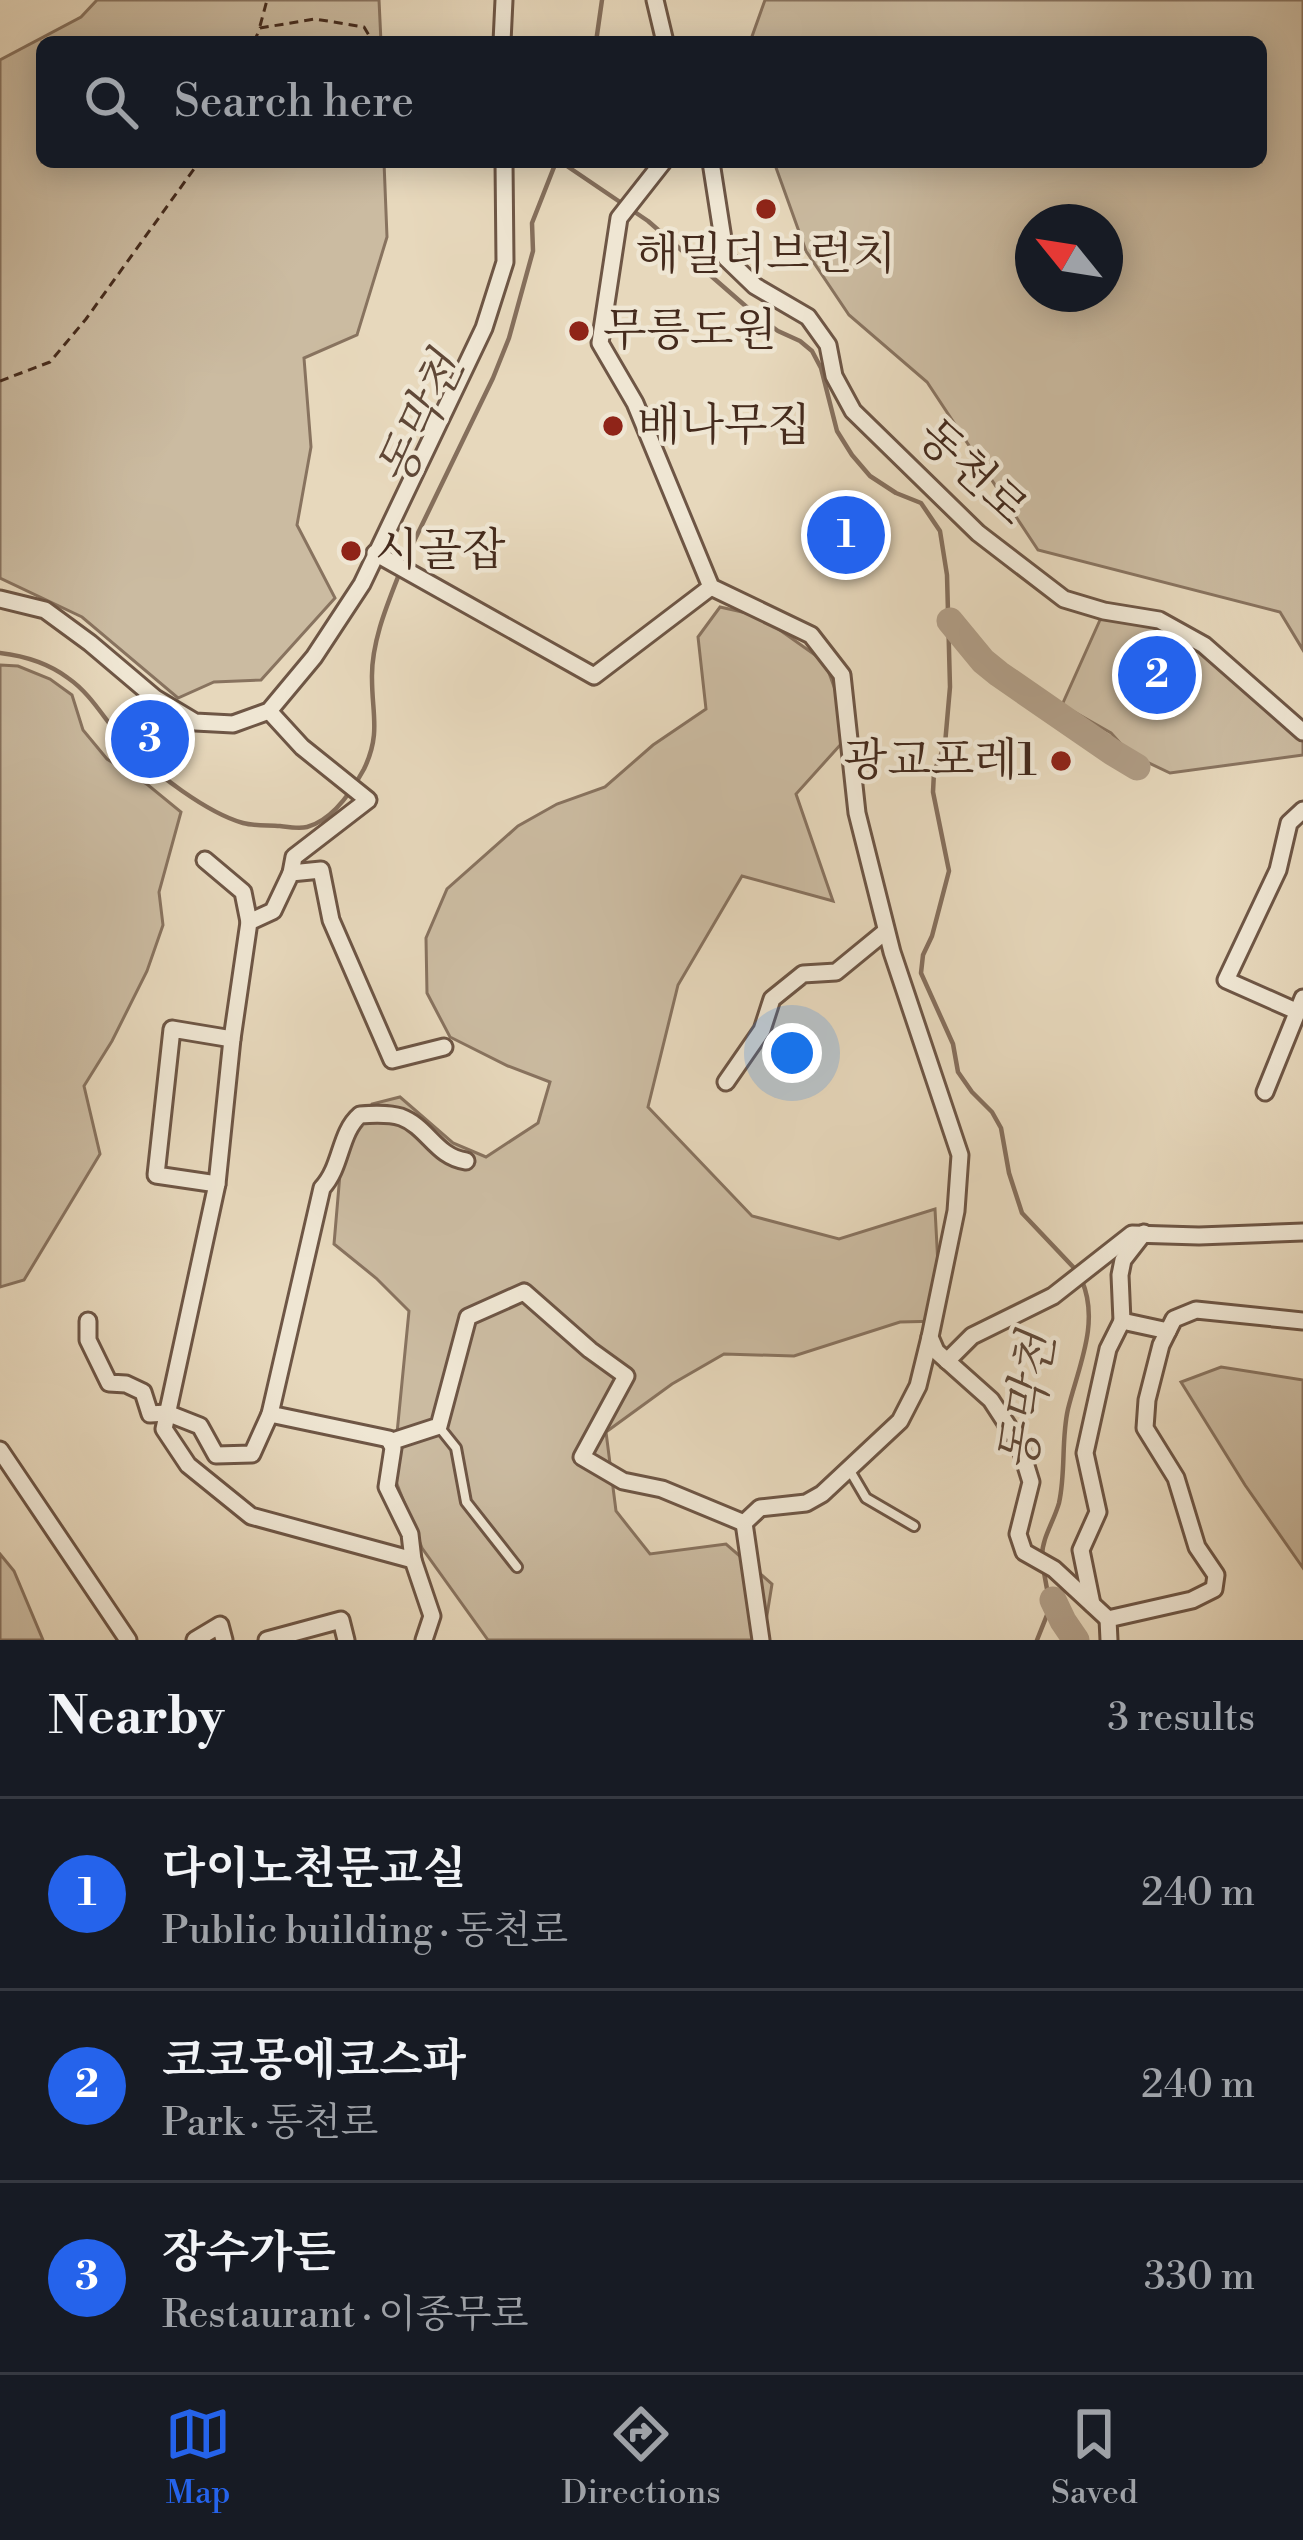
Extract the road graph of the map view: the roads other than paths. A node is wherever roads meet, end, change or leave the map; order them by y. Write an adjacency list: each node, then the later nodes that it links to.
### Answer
1 (504, 0): 3 (street)
2 (655, 0): 4 (street)
3 (502, 36)
4 (664, 36)
5 (504, 168): 8 (street)
6 (658, 168): 9 (street)
7 (712, 168): 12 (street, 동천로)
8 (375, 553): 9 (street); 11 (street)
9 (711, 587): 17 (street)
10 (0, 599): 11 (street)
11 (269, 711): 15 (street)
12 (1303, 732)
13 (1303, 810): 18 (street)
14 (205, 860): 16 (street)
15 (291, 873): 16 (street); 20 (street)
16 (249, 922): 19 (street)
17 (886, 932): 21 (street); 31 (street)
18 (1299, 1005): 22 (street)
19 (232, 1039): 24 (street); 24 (street)
20 (444, 1047)
21 (726, 1082)
22 (1265, 1092)
23 (466, 1161): 34 (street)
24 (218, 1184): 33 (street)
25 (1303, 1232): 26 (street)
26 (1144, 1233): 28 (street); 32 (street)
27 (88, 1321): 33 (street)
28 (1122, 1321): 30 (street); 41 (street)
29 (1303, 1321): 30 (street)
30 (1168, 1331): 46 (street)
31 (930, 1337): 32 (street); 38 (street)
32 (947, 1361): 44 (street)
33 (167, 1413): 34 (street); 42 (street)
34 (270, 1414): 36 (street)
35 (439, 1426): 36 (street); 39 (street); 43 (lane)
36 (390, 1442): 42 (street)
37 (0, 1450): 47 (street)
38 (849, 1468): 39 (street); 40 (lane)
39 (744, 1523): 53 (street)
40 (914, 1526)
41 (1081, 1550): 44 (street); 45 (street)
42 (412, 1560): 52 (street)
43 (517, 1567)
44 (1054, 1569): 45 (street)
45 (1092, 1604): 46 (street)
46 (1108, 1619): 54 (street)
47 (128, 1640)
48 (195, 1640): 49 (street)
49 (224, 1640)
50 (267, 1640): 51 (street)
51 (346, 1640)
52 (424, 1640)
53 (761, 1640)
54 (1109, 1640)

